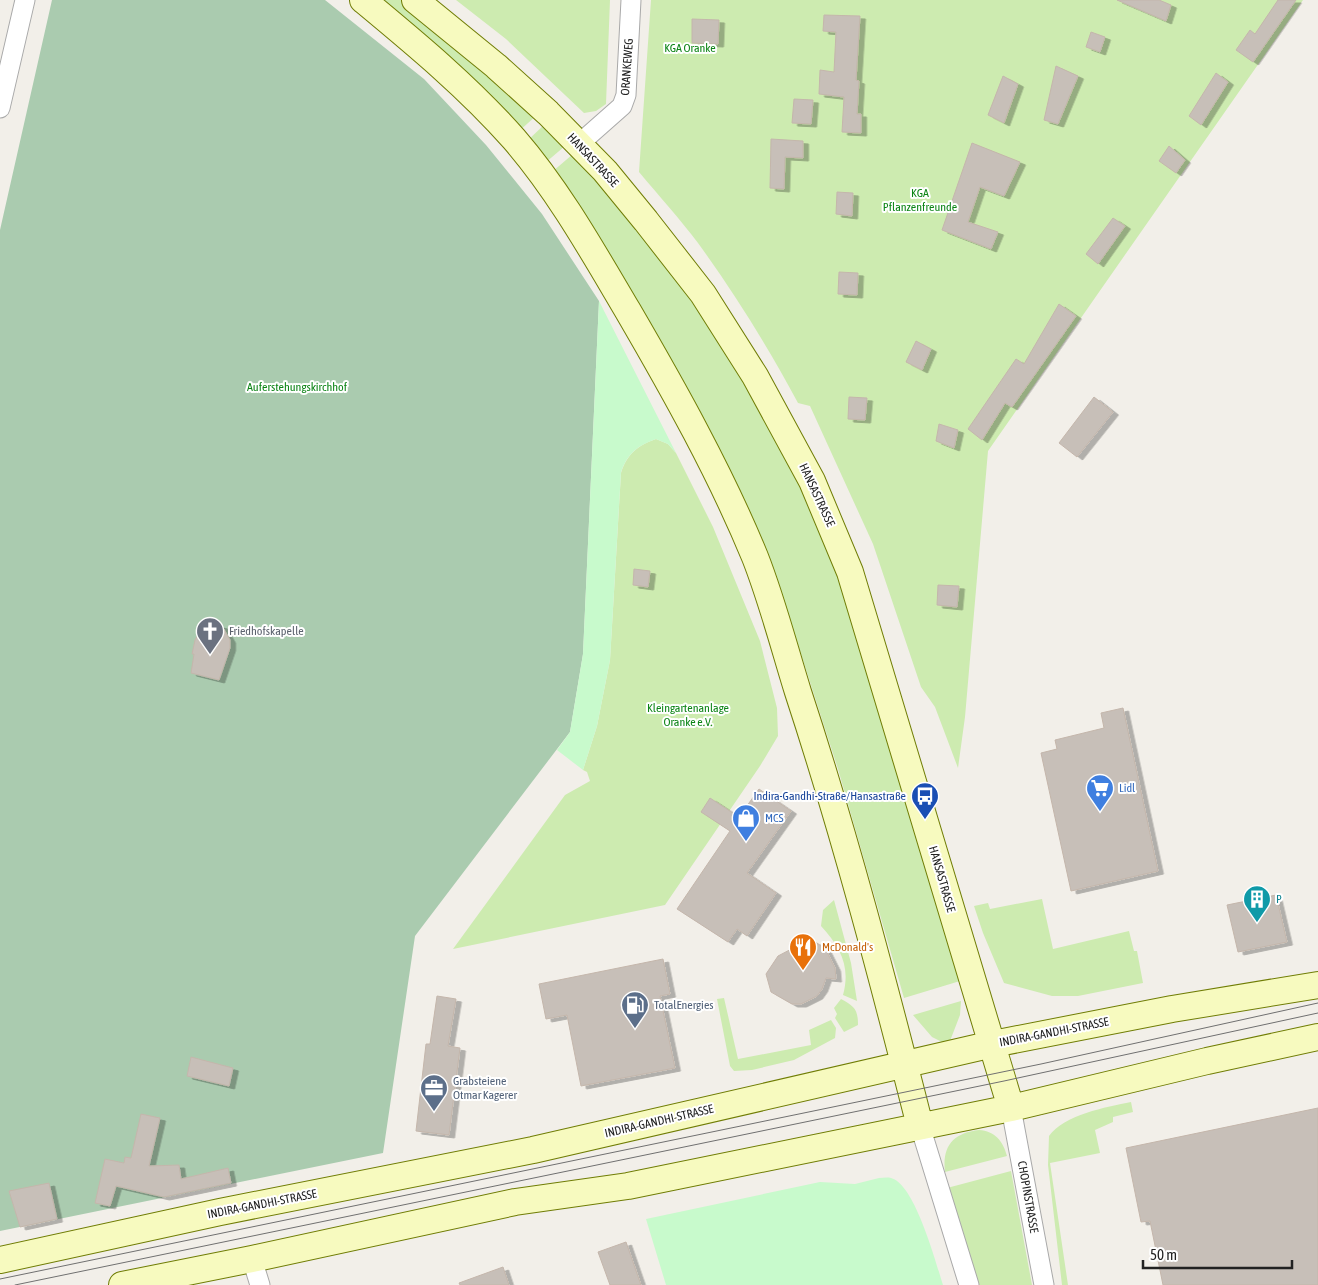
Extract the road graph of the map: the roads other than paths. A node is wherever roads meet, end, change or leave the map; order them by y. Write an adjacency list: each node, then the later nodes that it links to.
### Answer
1 (25, 0): 5 (street)
2 (363, 0): 10 (main road)
3 (415, 0): 6 (main road, HANSASTRASSE)
4 (631, 0): 6 (street, ORANKEWEG)
5 (0, 108)
6 (579, 144): 9 (main road, HANSASTRASSE)
7 (1318, 985): 9 (main road, INDIRA-GANDHI-STRASSE)
8 (1318, 1037): 11 (main road)
9 (994, 1044): 10 (main road, INDIRA-GANDHI-STRASSE); 11 (main road, HANSASTRASSE)
10 (904, 1064): 12 (main road); 14 (main road, INDIRA-GANDHI-STRASSE)
11 (1011, 1108): 12 (main road); 18 (street, CHOPINSTRASSE)
12 (920, 1126): 13 (main road); 17 (street)
13 (252, 1259): 15 (main road); 16 (street)
14 (0, 1260)
15 (122, 1285)
16 (260, 1285)
17 (969, 1285)
18 (1044, 1285)

